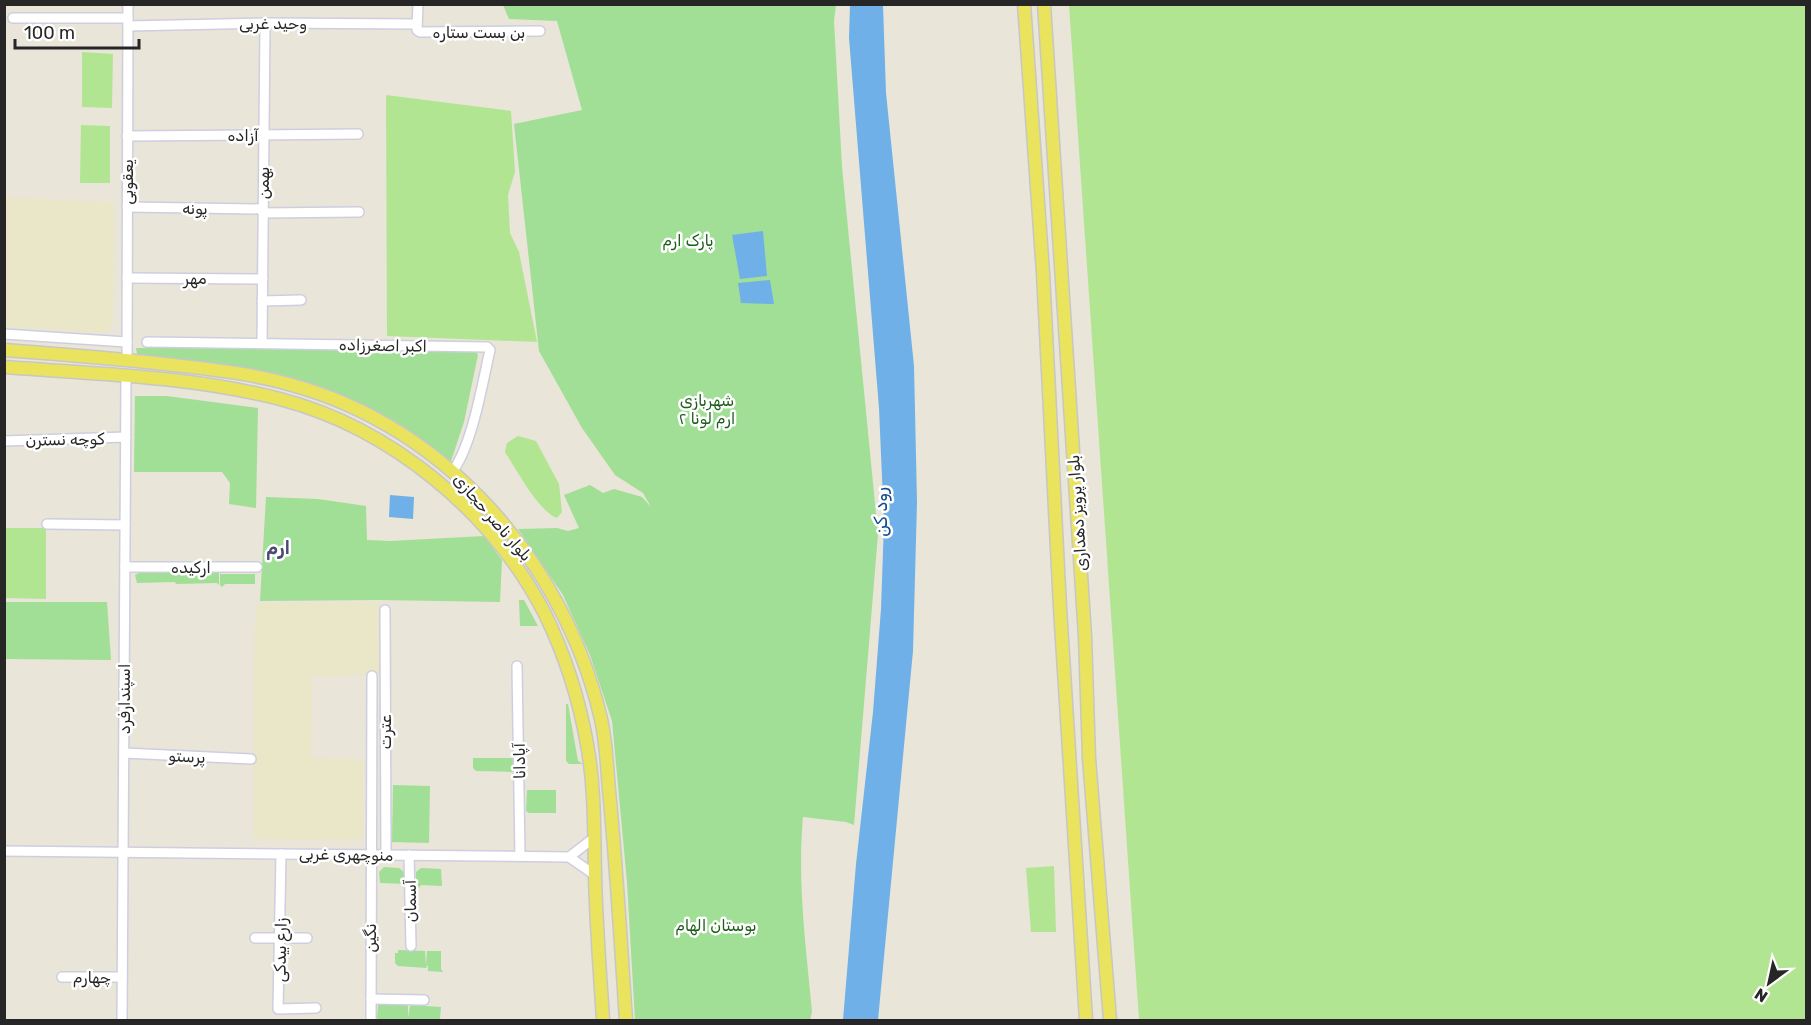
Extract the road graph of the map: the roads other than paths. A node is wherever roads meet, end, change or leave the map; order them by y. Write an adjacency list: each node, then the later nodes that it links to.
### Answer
1 (128, 4): 6 (street, یعقوبی)
2 (418, 4): 8 (street)
3 (1024, 4): 63 (main road, بلوار پرویز دهداری)
4 (1044, 4): 64 (main road, بلوار پرویز دهداری)
5 (13, 18): 6 (street, وحید غربی)
6 (128, 22): 7 (street, وحید غربی); 12 (street, یعقوبی)
7 (265, 22): 8 (street, وحید غربی); 11 (street, بهمن)
8 (418, 28): 9 (street, بن بست ستاره)
9 (540, 31)
10 (358, 134): 11 (street, آزاده)
11 (264, 135): 12 (street, آزاده); 14 (street, بهمن)
12 (127, 136): 13 (street, یعقوبی)
13 (127, 207): 14 (street, پونه); 16 (street, یعقوبی)
14 (263, 211): 15 (street, پونه); 17 (street, بهمن)
15 (359, 212)
16 (127, 278): 17 (street, مهر); 21 (street, یعقوبی)
17 (263, 279): 19 (street, بهمن)
18 (301, 300): 19 (street)
19 (262, 301): 23 (street, بهمن)
20 (4, 334): 21 (street)
21 (127, 342): 25 (street, یعقوبی)
22 (147, 342): 23 (street, اکبر اصغرزاده)
23 (262, 343): 30 (street, اکبر اصغرزاده)
24 (4, 350): 25 (main road, بلوار ناصر حجازی)
25 (127, 360): 30 (main road, بلوار ناصر حجازی)
26 (4, 367): 27 (main road, بلوار ناصر حجازی)
27 (126, 377): 28 (street, اسپندارفرد); 40 (main road, بلوار ناصر حجازی)
28 (126, 437): 29 (street, کوچه نسترن); 32 (street, اسپندارفرد)
29 (4, 441)
30 (453, 471): 62 (main road, بلوار ناصر حجازی)
31 (47, 524): 32 (street)
32 (125, 525): 33 (street, اسپندارفرد)
33 (125, 567): 34 (street, ارکیده); 38 (street, اسپندارفرد)
34 (256, 567)
35 (385, 610): 45 (street, عترت)
36 (517, 666): 47 (street, آپادانا)
37 (372, 676): 44 (street, نگین)
38 (124, 753): 39 (street, پرستو); 42 (street, اسپندارفرد)
39 (251, 759)
40 (595, 837): 48 (street); 49 (main road, بلوار ناصر حجازی)
41 (4, 851): 42 (street, منوچهری غربی)
42 (123, 852): 43 (street, منوچهری غربی); 55 (street, اسپندارفرد)
43 (281, 854): 44 (street, منوچهری غربی); 51 (street, زارع بیدکی)
44 (370, 855): 45 (street, منوچهری غربی); 56 (street, نگین)
45 (386, 855): 46 (street, منوچهری غربی)
46 (409, 855): 47 (street, منوچهری غربی); 53 (street, آسمان)
47 (520, 856): 48 (street, منوچهری غربی)
48 (569, 857): 49 (street)
49 (595, 875): 61 (main road, بلوار ناصر حجازی)
50 (255, 938): 51 (street)
51 (281, 938): 52 (street); 58 (street, زارع بیدکی)
52 (307, 938)
53 (411, 946)
54 (62, 977): 55 (street, چهارم)
55 (122, 977): 59 (street, اسپندارفرد)
56 (371, 999): 57 (street); 60 (street, نگین)
57 (424, 1000)
58 (316, 1008)
59 (122, 1020)
60 (371, 1020)
61 (603, 1020)
62 (626, 1020)
63 (1086, 1020)
64 (1110, 1020)

